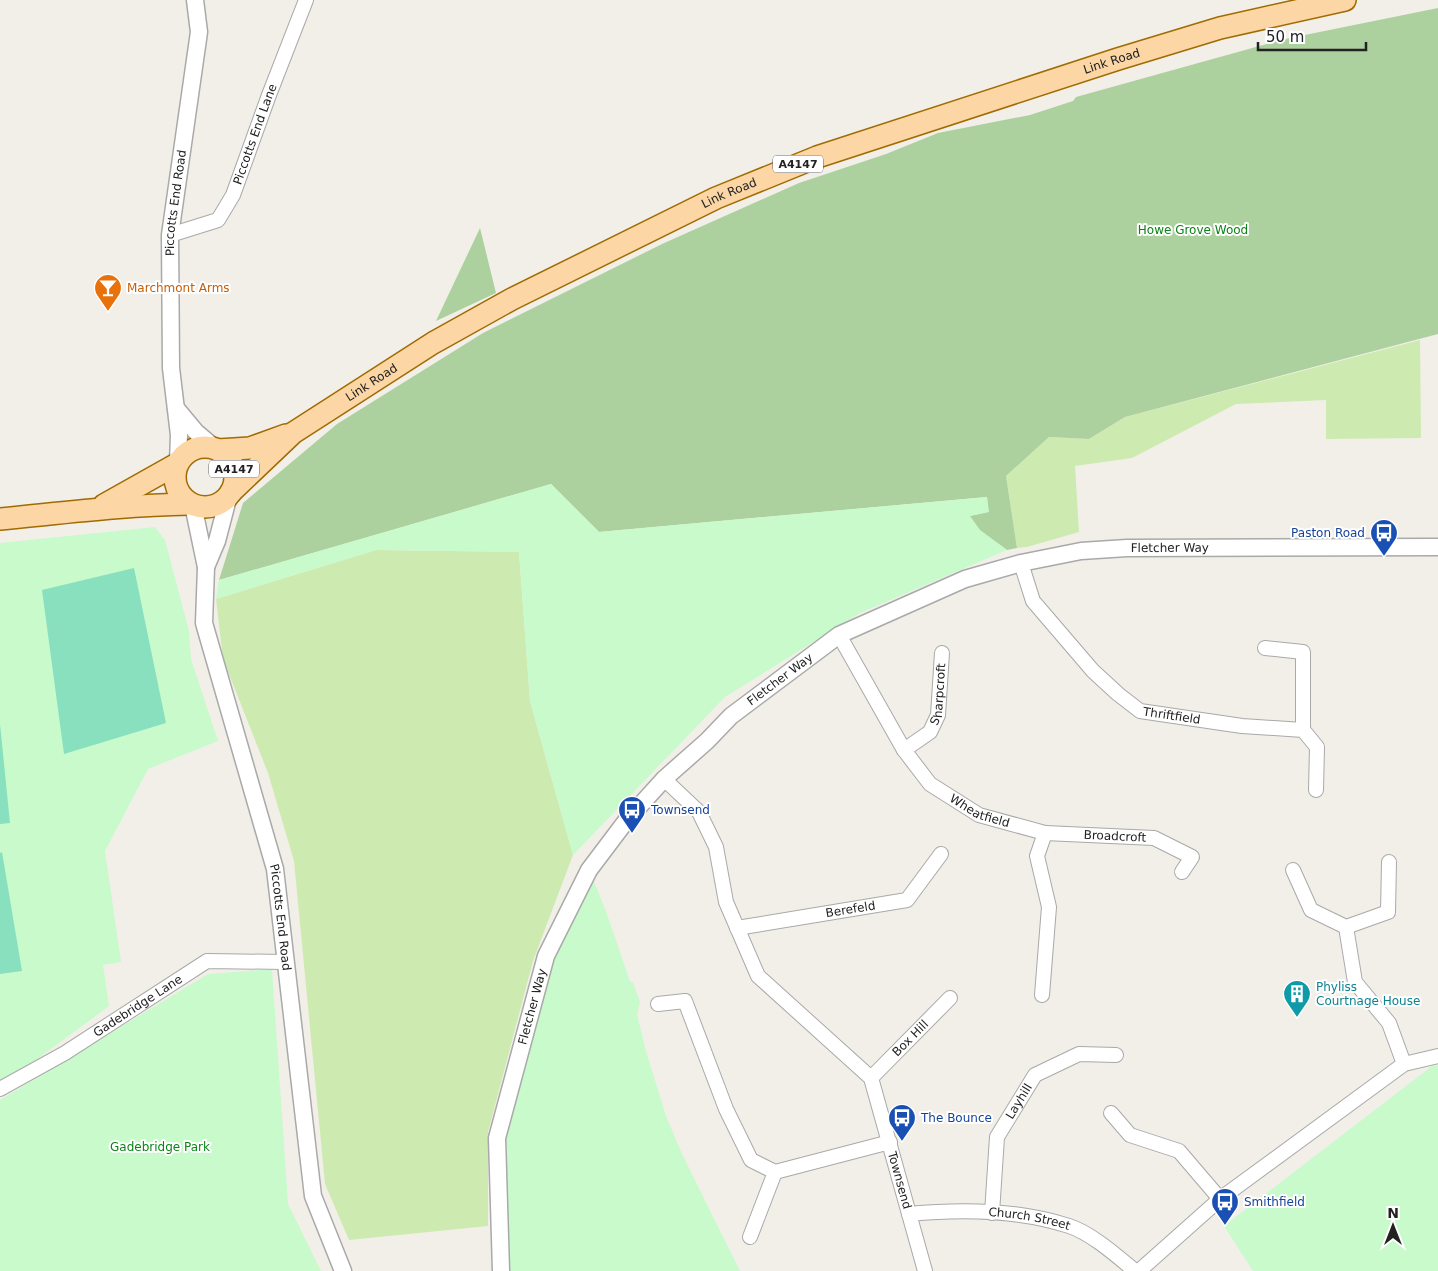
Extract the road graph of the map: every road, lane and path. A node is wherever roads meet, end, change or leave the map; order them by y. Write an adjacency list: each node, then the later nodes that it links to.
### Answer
1 (194, 0): 4 (street, Piccotts End Road)
2 (306, 0): 4 (street, Piccotts End Lane)
3 (1345, 0): 6 (main road, Link Road / A4147)
4 (170, 236): 5 (street, Piccotts End Road)
5 (176, 408): 7 (street); 8 (street, Piccotts End Road)
6 (293, 433): 7 (main road, Link Road / A4147); 9 (main road, Link Road / A4147)
7 (217, 450): 8 (main road, Link Road / A4147); 9 (main road, A4147)
8 (178, 463): 10 (main road); 11 (main road, Link Road / A4147)
9 (230, 494): 10 (main road, Link Road / A4147); 15 (street, Piccotts End Road)
10 (191, 505): 11 (main road, Link Road / A4147); 15 (street, Piccotts End Road)
11 (100, 508): 12 (main road, Link Road / A4147)
12 (0, 519)
13 (1438, 546): 14 (street, Fletcher Way)
14 (1021, 563): 16 (street, Fletcher Way); 19 (street, Thriftfield)
15 (206, 567): 30 (street, Piccotts End Road)
16 (838, 635): 20 (street, Wheatfield); 21 (street, Fletcher Way)
17 (1265, 648): 19 (street)
18 (942, 653): 20 (street, Sharpcroft)
19 (1303, 730): 22 (street)
20 (904, 750): 23 (street, Wheatfield)
21 (664, 779): 29 (street); 47 (street, Fletcher Way)
22 (1316, 790)
23 (1045, 833): 27 (street, Broadcroft); 31 (street)
24 (941, 854): 29 (street, Berefeld)
25 (1389, 862): 28 (street)
26 (1293, 870): 28 (street)
27 (1182, 872)
28 (1346, 927): 36 (street)
29 (737, 928): 37 (street)
30 (285, 962): 38 (street, Gadebridge Lane); 46 (street, Piccotts End Road)
31 (1042, 994)
32 (950, 998): 37 (street, Box Hill)
33 (658, 1004): 41 (street)
34 (1116, 1055): 43 (street, Layhill)
35 (1438, 1056): 36 (street)
36 (1404, 1064): 42 (street)
37 (871, 1078): 40 (street, Townsend)
38 (0, 1089)
39 (1111, 1113): 42 (street)
40 (890, 1142): 41 (street); 44 (street, Townsend)
41 (775, 1172): 45 (street)
42 (1220, 1199): 49 (street)
43 (992, 1213): 44 (street, Church Street); 49 (street, Church Street)
44 (909, 1214): 48 (street, Townsend)
45 (750, 1237)
46 (343, 1271)
47 (501, 1271)
48 (925, 1271)
49 (1137, 1271)

